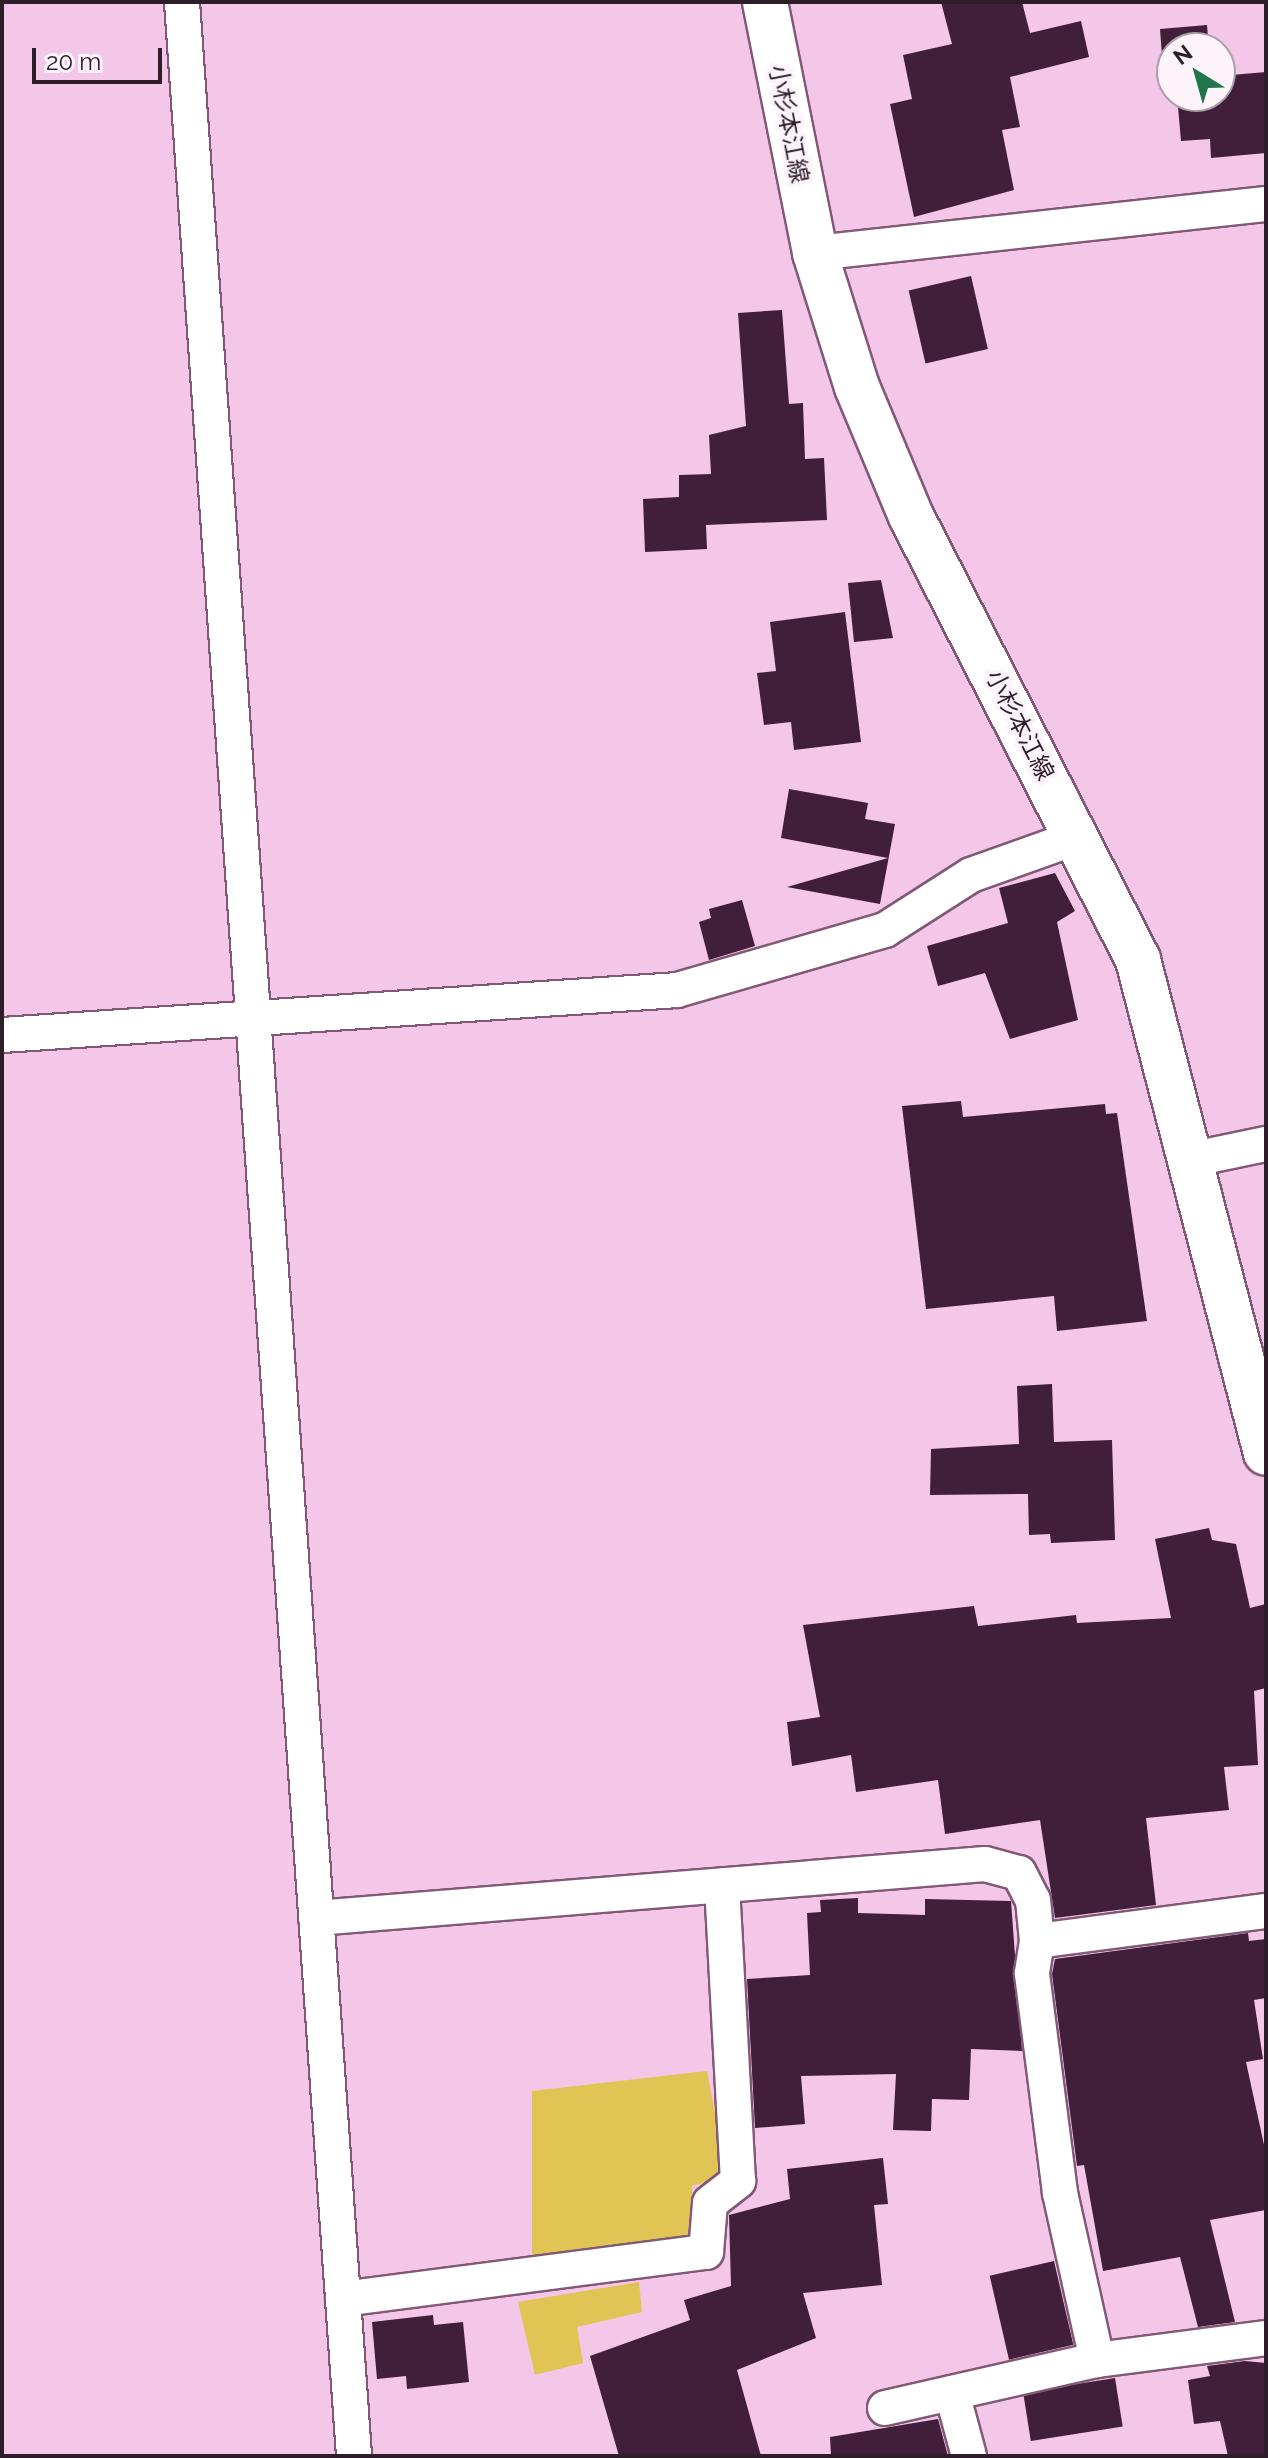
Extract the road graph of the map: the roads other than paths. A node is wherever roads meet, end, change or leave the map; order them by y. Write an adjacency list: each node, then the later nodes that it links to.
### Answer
1 (182, 2): 6 (street)
2 (765, 2): 4 (main road, 小杉本江線)
3 (1266, 204): 4 (street)
4 (815, 253): 5 (main road, 小杉本江線)
5 (1078, 837): 6 (street); 9 (main road, 小杉本江線)
6 (254, 1017): 7 (street); 13 (street)
7 (2, 1035)
8 (1266, 1144): 9 (street)
9 (1194, 1159): 10 (main road, 小杉本江線)
10 (1266, 1453)
11 (722, 1885): 13 (street); 14 (street); 15 (street)
12 (1266, 1911): 14 (street)
13 (316, 1918): 15 (street)
14 (1037, 1941): 17 (street)
15 (343, 2299): 20 (street)
16 (1266, 2338): 17 (street)
17 (1097, 2360): 18 (street)
18 (952, 2393): 19 (street); 21 (street)
19 (885, 2408)
20 (354, 2456)
21 (969, 2456)

